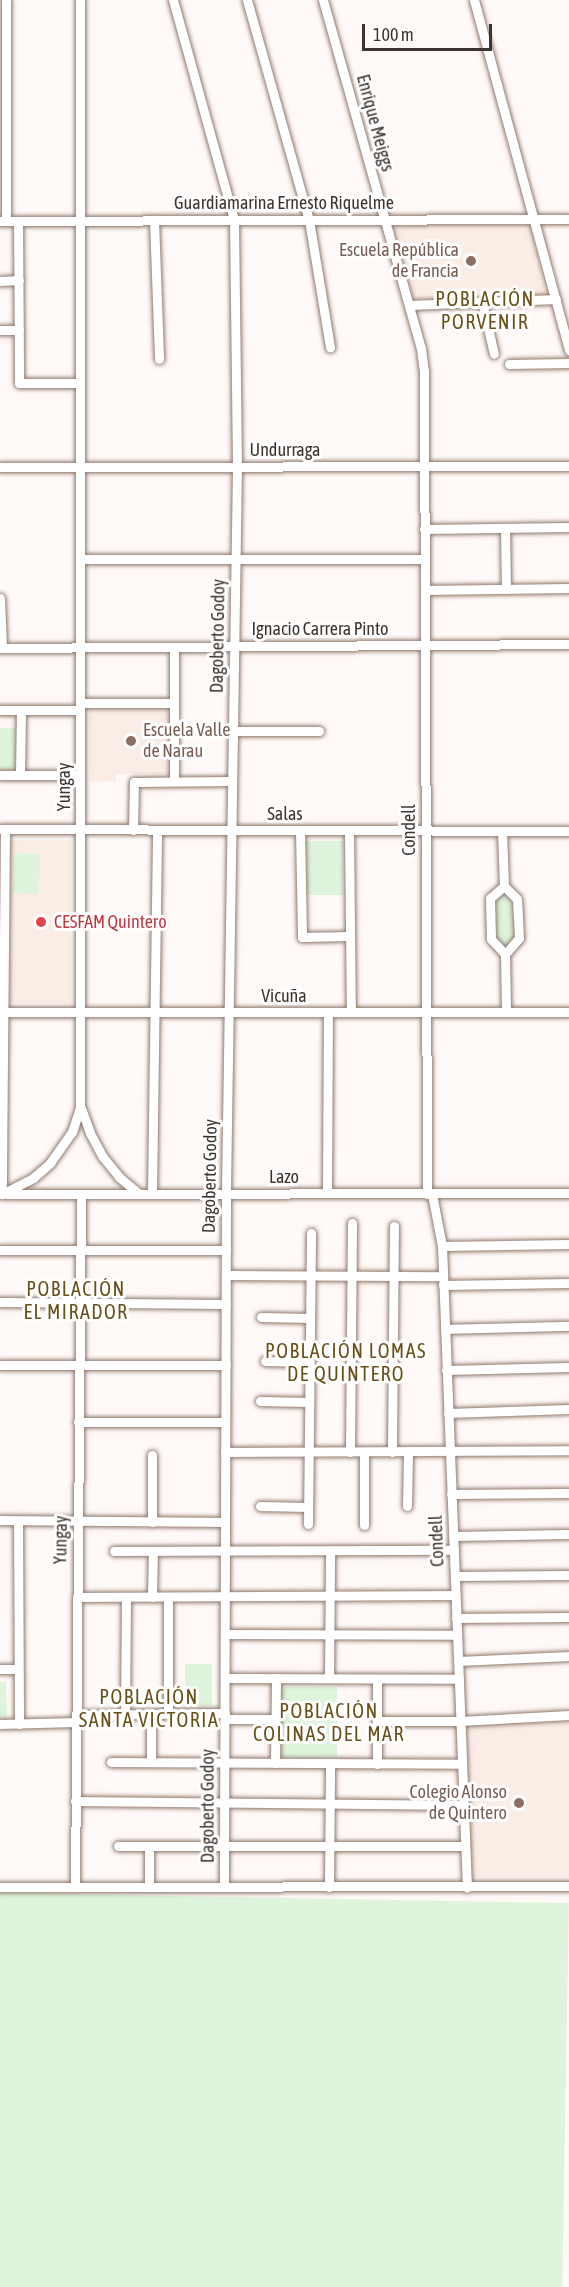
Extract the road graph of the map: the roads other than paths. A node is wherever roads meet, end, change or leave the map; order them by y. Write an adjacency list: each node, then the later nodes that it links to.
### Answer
1 (6, 0): 14 (street)
2 (80, 0): 9 (street, Yungay)
3 (173, 0): 11 (street, Dagoberto Godoy)
4 (248, 0): 12 (street)
5 (323, 0): 13 (street, Enrique Meiggs)
6 (474, 0): 7 (street)
7 (536, 219): 8 (street, Guardiamarina Ernesto Riquelme); 13 (street, Guardiamarina Ernesto Riquelme); 18 (street)
8 (569, 219)
9 (79, 220): 10 (street, Guardiamarina Ernesto Riquelme); 15 (street, Guardiamarina Ernesto Riquelme); 29 (street, Yungay)
10 (154, 220): 11 (street, Guardiamarina Ernesto Riquelme); 26 (street)
11 (234, 220): 12 (street, Guardiamarina Ernesto Riquelme); 32 (street, Dagoberto Godoy)
12 (309, 220): 13 (street, Guardiamarina Ernesto Riquelme); 23 (street)
13 (384, 220): 20 (street, Enrique Meiggs)
14 (3, 221): 15 (street, Guardiamarina Ernesto Riquelme)
15 (18, 221): 16 (street)
16 (18, 280): 17 (street); 22 (street)
17 (0, 281)
18 (556, 299): 19 (street); 24 (street)
19 (482, 302): 20 (street); 25 (street)
20 (409, 305): 33 (street, Enrique Meiggs)
21 (0, 330): 22 (street)
22 (19, 330): 29 (street)
23 (330, 347)
24 (569, 350)
25 (494, 354)
26 (159, 359)
27 (569, 363): 28 (street)
28 (509, 364)
29 (80, 383): 31 (street, Yungay)
30 (0, 466): 31 (street, Undurraga)
31 (80, 466): 32 (street, Undurraga); 38 (street, Yungay)
32 (237, 466): 33 (street, Undurraga); 39 (street, Dagoberto Godoy)
33 (424, 466): 34 (street, Undurraga); 37 (street, Condell)
34 (569, 466)
35 (569, 527): 36 (street)
36 (505, 528): 37 (street); 42 (street)
37 (424, 529): 40 (street, Condell)
38 (80, 559): 39 (street); 48 (street, Yungay)
39 (235, 559): 40 (street); 47 (street, Dagoberto Godoy)
40 (424, 559): 43 (street, Condell)
41 (569, 588): 42 (street)
42 (506, 589): 43 (street)
43 (425, 590): 46 (street, Condell)
44 (0, 598): 50 (street)
45 (569, 644): 46 (street, Ignacio Carrera Pinto)
46 (425, 645): 47 (street, Ignacio Carrera Pinto); 69 (street, Condell)
47 (234, 646): 49 (street, Ignacio Carrera Pinto); 55 (street, Dagoberto Godoy)
48 (80, 647): 49 (street, Ignacio Carrera Pinto); 50 (street, Ignacio Carrera Pinto); 52 (street, Yungay)
49 (174, 647): 51 (street)
50 (1, 648)
51 (174, 703): 52 (street); 61 (street)
52 (80, 706): 54 (street); 59 (street, Yungay)
53 (0, 710): 54 (street)
54 (21, 710): 58 (street)
55 (233, 731): 56 (street); 60 (street, Dagoberto Godoy)
56 (319, 731)
57 (0, 775): 58 (street)
58 (20, 775): 59 (street)
59 (80, 775): 63 (street, Yungay)
60 (232, 781): 61 (street); 66 (street, Dagoberto Godoy)
61 (174, 782): 64 (street)
62 (2, 829): 63 (street, Salas); 75 (street)
63 (80, 830): 64 (street, Salas); 76 (street, Yungay)
64 (134, 830): 65 (street, Salas)
65 (157, 830): 66 (street, Salas); 77 (street)
66 (231, 830): 67 (street, Salas); 78 (street, Dagoberto Godoy)
67 (300, 830): 68 (street, Salas); 73 (street)
68 (349, 831): 69 (street, Salas); 73 (street)
69 (426, 831): 70 (street, Salas); 81 (street, Condell)
70 (502, 831): 71 (street, Salas); 72 (street)
71 (569, 831)
72 (504, 886): 74 (street); 74 (street)
73 (350, 936): 80 (street)
74 (505, 954): 82 (street)
75 (1, 1012): 76 (street, Vicuña); 87 (street)
76 (80, 1012): 77 (street, Vicuña); 84 (street, Yungay)
77 (155, 1012): 78 (street, Vicuña); 90 (street)
78 (229, 1012): 79 (street, Vicuña); 91 (street, Dagoberto Godoy)
79 (328, 1012): 80 (street, Vicuña); 85 (street)
80 (351, 1012): 81 (street, Vicuña)
81 (426, 1012): 82 (street, Vicuña); 92 (street, Condell)
82 (506, 1012): 83 (street, Vicuña)
83 (569, 1012)
84 (81, 1108): 87 (street, Yungay); 89 (street, Yungay)
85 (327, 1193): 91 (street, Lazo); 92 (street, Lazo)
86 (569, 1193): 92 (street, Lazo)
87 (1, 1194): 88 (street, Lazo)
88 (81, 1194): 89 (street, Lazo); 99 (street, Yungay)
89 (138, 1194): 90 (street, Lazo)
90 (152, 1194): 91 (street, Lazo)
91 (226, 1194): 100 (street, Dagoberto Godoy)
92 (429, 1194): 97 (street, Condell)
93 (352, 1223): 103 (street)
94 (394, 1226): 104 (street)
95 (311, 1233): 102 (street)
96 (569, 1244): 97 (street)
97 (442, 1246): 105 (street, Condell)
98 (0, 1250): 99 (street)
99 (80, 1250): 100 (street); 108 (street, Yungay)
100 (226, 1250): 101 (street, Dagoberto Godoy)
101 (226, 1275): 102 (street); 109 (street, Dagoberto Godoy)
102 (310, 1275): 103 (street); 111 (street)
103 (352, 1275): 104 (street); 130 (street)
104 (393, 1276): 105 (street); 132 (street)
105 (443, 1281): 106 (street); 113 (street, Condell)
106 (569, 1283)
107 (0, 1302): 108 (street)
108 (80, 1302): 109 (street); 117 (street, Yungay)
109 (226, 1304): 118 (street, Dagoberto Godoy)
110 (261, 1317): 111 (street)
111 (310, 1318): 115 (street)
112 (569, 1326): 113 (street)
113 (445, 1329): 120 (street, Condell)
114 (265, 1361): 115 (street)
115 (309, 1362): 122 (street)
116 (0, 1365): 117 (street)
117 (79, 1365): 118 (street); 125 (street, Yungay)
118 (225, 1365): 126 (street, Dagoberto Godoy)
119 (569, 1367): 120 (street)
120 (447, 1370): 124 (street, Condell)
121 (260, 1401): 122 (street)
122 (309, 1402): 129 (street)
123 (569, 1409): 124 (street)
124 (448, 1413): 134 (street, Condell)
125 (78, 1422): 126 (street); 143 (street, Yungay)
126 (225, 1422): 128 (street, Dagoberto Godoy)
127 (569, 1450): 134 (street)
128 (225, 1452): 129 (street); 145 (street, Dagoberto Godoy)
129 (308, 1452): 130 (street); 139 (street)
130 (350, 1452): 131 (street)
131 (364, 1452): 132 (street); 147 (street)
132 (392, 1452): 133 (street)
133 (408, 1452): 134 (street); 140 (street)
134 (450, 1452): 137 (street, Condell)
135 (152, 1455): 144 (street)
136 (569, 1493): 137 (street)
137 (451, 1494): 149 (street, Condell)
138 (260, 1506): 139 (street)
139 (308, 1506): 146 (street)
140 (408, 1506)
141 (0, 1520): 142 (street)
142 (18, 1521): 143 (street); 172 (street)
143 (78, 1521): 144 (street); 159 (street, Yungay)
144 (152, 1522): 145 (street)
145 (225, 1522): 153 (street, Dagoberto Godoy)
146 (308, 1524)
147 (363, 1524)
148 (569, 1534): 149 (street)
149 (453, 1536): 150 (street, Condell)
150 (453, 1550): 154 (street); 156 (street, Condell)
151 (114, 1551): 152 (street)
152 (153, 1551): 153 (street); 161 (street)
153 (225, 1551): 154 (street); 163 (street, Dagoberto Godoy)
154 (330, 1551): 158 (street)
155 (569, 1575): 156 (street)
156 (454, 1576): 157 (street, Condell)
157 (455, 1595): 158 (street); 165 (street, Condell)
158 (330, 1596): 163 (street); 167 (street)
159 (77, 1597): 160 (street); 183 (street, Yungay)
160 (126, 1597): 161 (street); 179 (street)
161 (152, 1597): 162 (street)
162 (168, 1597): 163 (street); 178 (street)
163 (225, 1597): 166 (street, Dagoberto Godoy)
164 (569, 1617): 165 (street)
165 (456, 1618): 168 (street, Condell)
166 (225, 1634): 167 (street); 173 (street, Dagoberto Godoy)
167 (330, 1635): 168 (street); 175 (street)
168 (457, 1635): 170 (street, Condell)
169 (569, 1656): 170 (street)
170 (458, 1660): 177 (street, Condell)
171 (0, 1669): 172 (street)
172 (18, 1669): 187 (street)
173 (225, 1678): 174 (street); 182 (street, Dagoberto Godoy)
174 (276, 1678): 175 (street); 184 (street)
175 (329, 1678): 176 (street)
176 (377, 1679): 177 (street); 185 (street)
177 (459, 1679): 186 (street, Condell)
178 (168, 1713): 180 (street); 182 (street)
179 (125, 1714): 180 (street); 183 (street)
180 (152, 1714): 190 (street)
181 (569, 1715): 186 (street)
182 (225, 1716): 184 (street); 191 (street, Dagoberto Godoy)
183 (76, 1718): 187 (street); 196 (street, Yungay)
184 (276, 1719): 192 (street)
185 (377, 1721): 186 (street); 194 (street)
186 (460, 1721): 195 (street, Condell)
187 (19, 1724): 188 (street)
188 (0, 1725)
189 (111, 1762): 190 (street)
190 (150, 1762): 191 (street)
191 (225, 1762): 192 (street); 197 (street, Dagoberto Godoy)
192 (275, 1763): 193 (street)
193 (330, 1763): 194 (street); 198 (street)
194 (376, 1764): 195 (street)
195 (462, 1764): 199 (street, Condell)
196 (75, 1801): 197 (street); 205 (street, Yungay)
197 (224, 1803): 198 (street); 204 (street, Dagoberto Godoy)
198 (329, 1804): 199 (street); 202 (street)
199 (464, 1805): 203 (street, Condell)
200 (118, 1846): 201 (street)
201 (149, 1846): 204 (street); 206 (street)
202 (329, 1846): 203 (street); 204 (street); 210 (street)
203 (465, 1846): 211 (street, Condell)
204 (224, 1847): 207 (street, Dagoberto Godoy)
205 (75, 1886): 206 (street); 209 (street)
206 (149, 1886): 207 (street)
207 (224, 1886): 210 (street)
208 (569, 1886): 211 (street)
209 (0, 1887)
210 (329, 1887): 211 (street)
211 (467, 1888)

